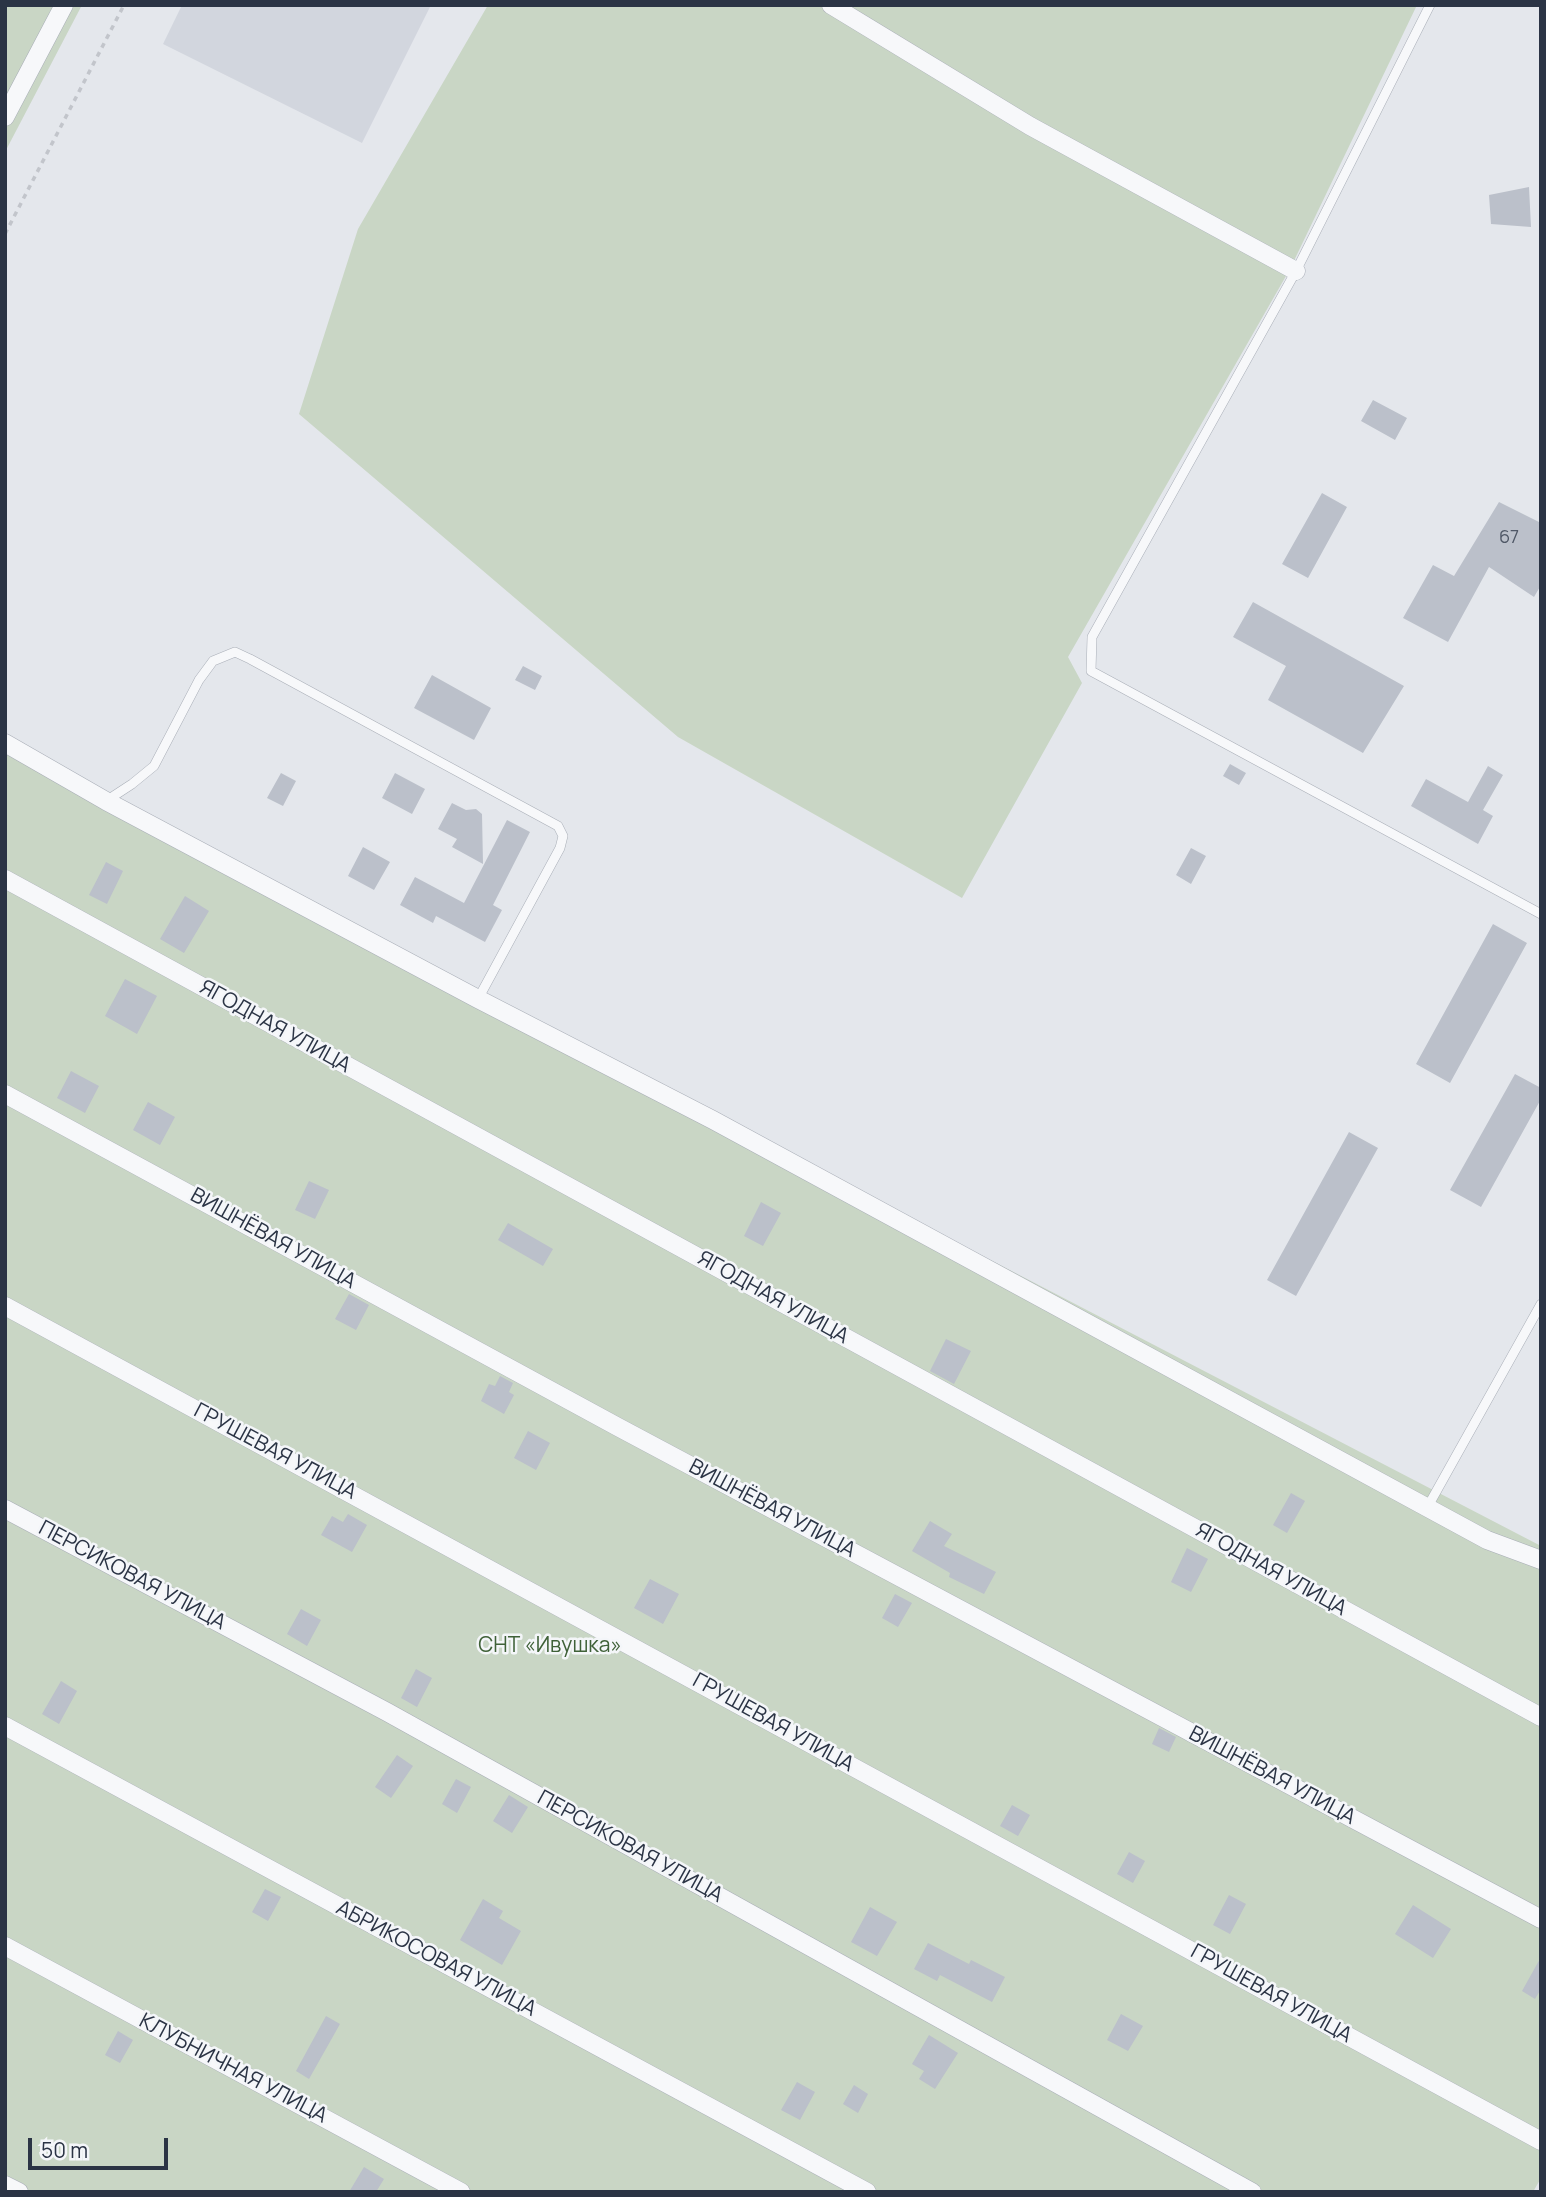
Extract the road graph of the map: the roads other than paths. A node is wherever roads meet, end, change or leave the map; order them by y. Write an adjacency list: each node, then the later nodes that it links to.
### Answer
1 (64, 5): 4 (street)
2 (831, 5): 5 (street)
3 (1430, 5): 5 (lane)
4 (5, 117)
5 (1296, 271): 9 (lane)
6 (5, 743): 7 (street)
7 (106, 801): 10 (street); 10 (lane)
8 (5, 879): 17 (street, ЯГОДНАЯ УЛИЦА)
9 (1541, 914)
10 (478, 999): 14 (street)
11 (5, 1094): 19 (street, ВИШНЁВАЯ УЛИЦА)
12 (1541, 1304): 14 (lane)
13 (5, 1306): 21 (street, ГРУШЕВАЯ УЛИЦА)
14 (1427, 1508): 16 (street)
15 (5, 1509): 26 (street, ПЕРСИКОВАЯ УЛИЦА)
16 (1541, 1560)
17 (1541, 1717)
18 (5, 1726): 25 (street, АБРИКОСОВАЯ УЛИЦА)
19 (1541, 1919)
20 (5, 1946): 24 (street, КЛУБНИЧНАЯ УЛИЦА)
21 (1541, 2141)
22 (5, 2185): 23 (street)
23 (19, 2192)
24 (461, 2192)
25 (867, 2192)
26 (1252, 2192)

